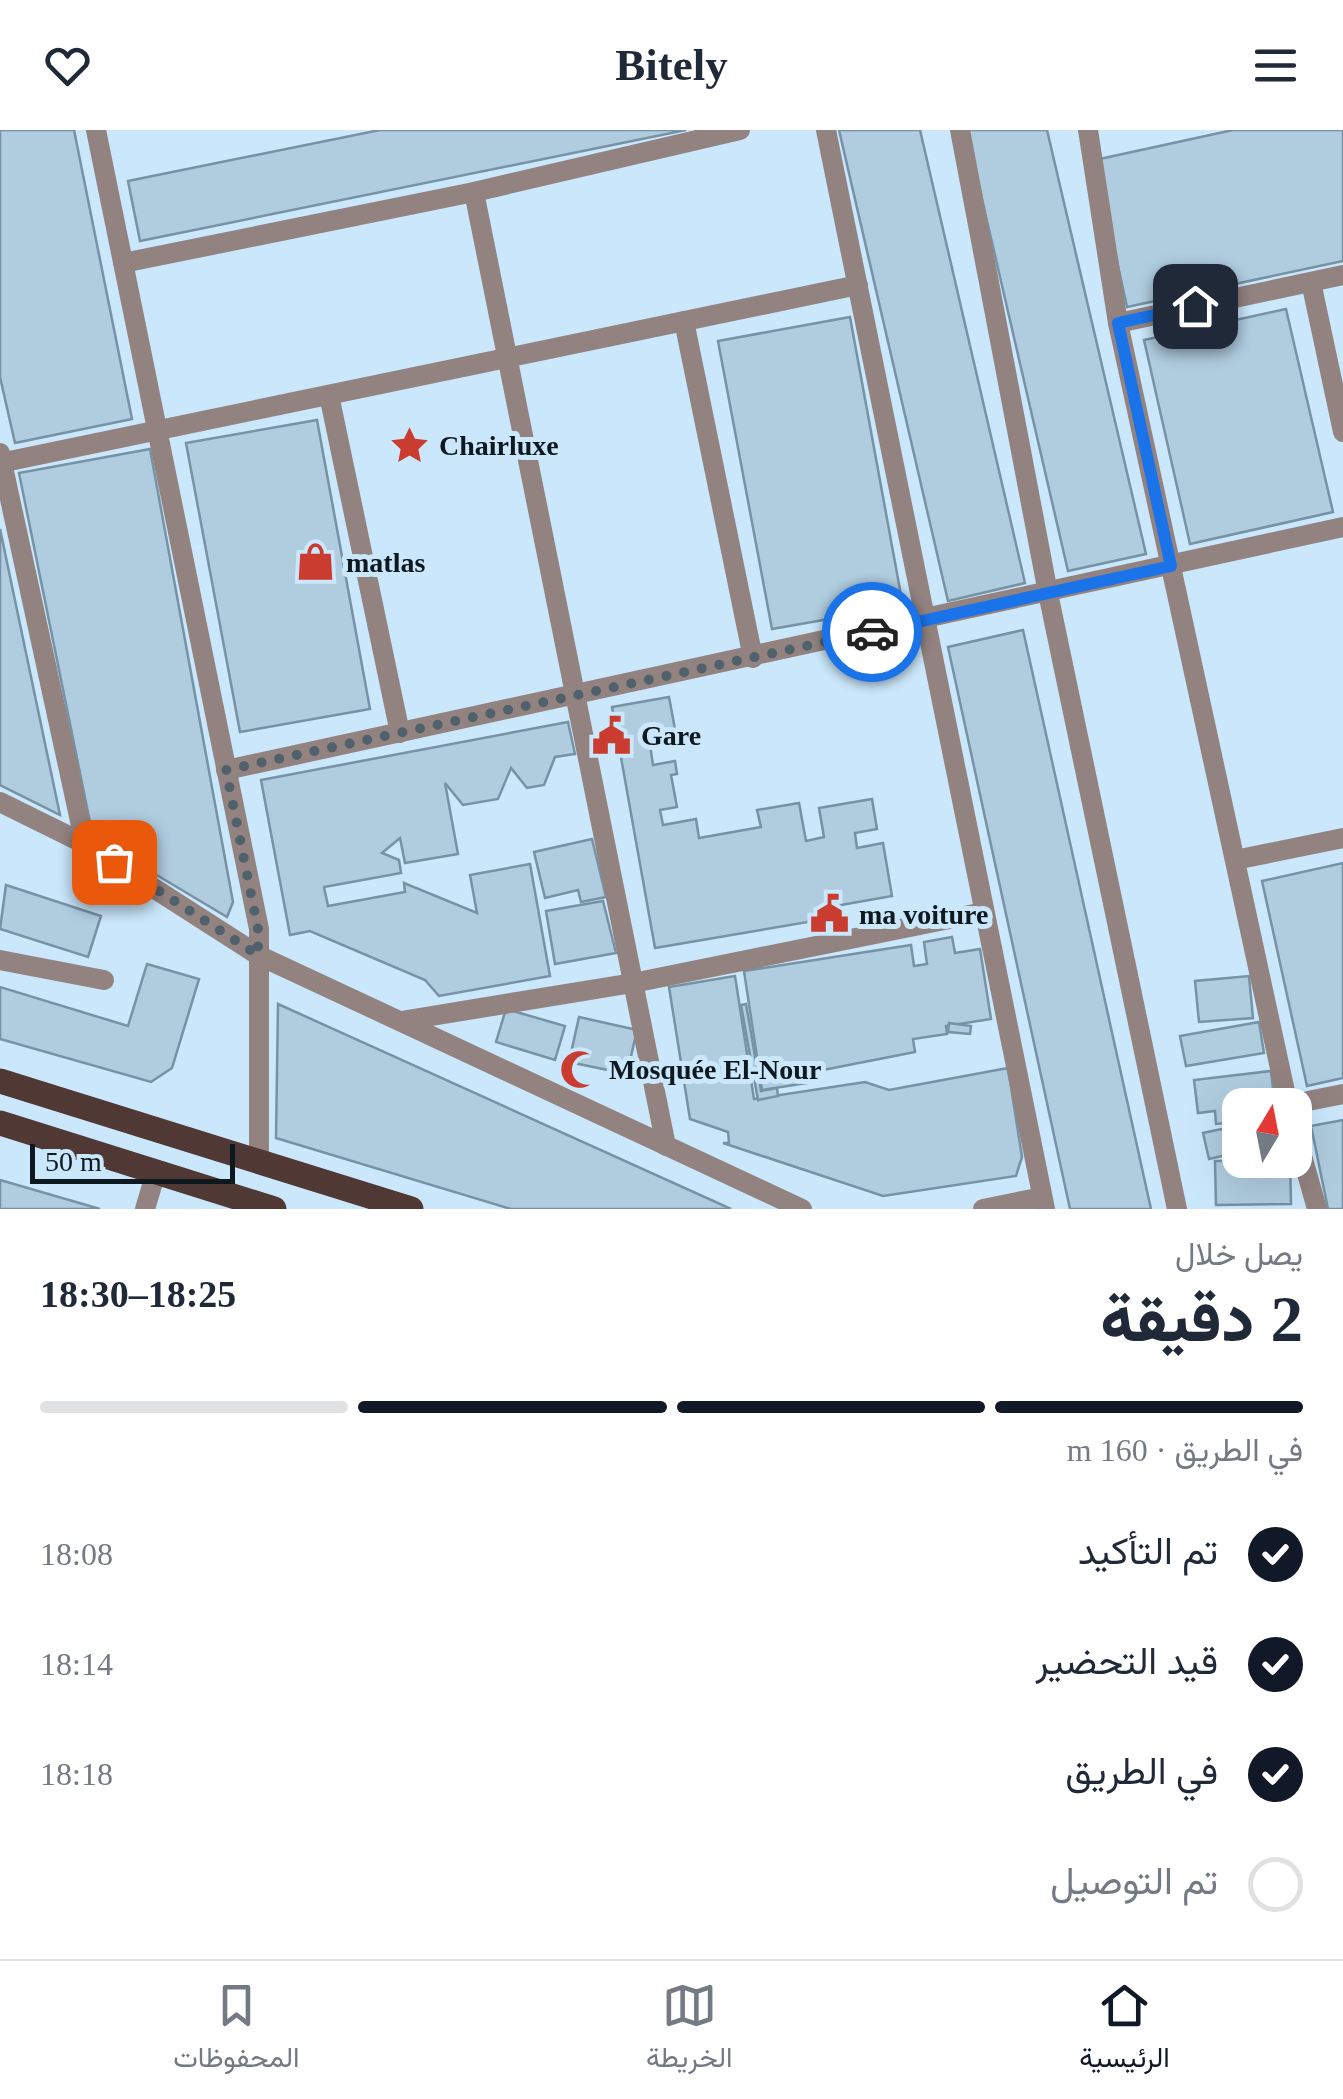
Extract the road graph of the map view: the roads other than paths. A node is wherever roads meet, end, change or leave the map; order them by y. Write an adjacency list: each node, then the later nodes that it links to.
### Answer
1 (96, 130): 7 (street)
2 (740, 130): 6 (street)
3 (826, 130): 10 (street)
4 (960, 130): 20 (street)
5 (1088, 130): 12 (street)
6 (474, 192): 7 (street); 13 (street)
7 (123, 263): 15 (street)
8 (1343, 275): 9 (street)
9 (1311, 282): 12 (street); 16 (street)
10 (858, 285): 11 (street); 21 (street)
11 (684, 322): 13 (street); 22 (street)
12 (1118, 323): 19 (street)
13 (507, 359): 14 (street); 23 (street)
14 (329, 395): 15 (street); 24 (street)
15 (157, 430): 17 (street); 25 (street)
16 (1343, 432)
17 (1, 459): 28 (street)
18 (1343, 528): 19 (street)
19 (1171, 566): 20 (street); 29 (street)
20 (1048, 594): 21 (street); 51 (street)
21 (925, 620): 22 (street); 30 (street)
22 (752, 658): 23 (street)
23 (574, 696): 24 (street); 34 (street)
24 (400, 733): 25 (street)
25 (226, 770): 31 (street)
26 (0, 802): 28 (street)
27 (1343, 838): 29 (street)
28 (85, 844): 31 (street)
29 (1235, 860): 37 (street)
30 (984, 912): 34 (street); 45 (street)
31 (258, 955): 35 (street); 42 (street)
32 (0, 960): 33 (street)
33 (104, 980)
34 (633, 983): 35 (street); 41 (street)
35 (401, 1021): 41 (street)
36 (0, 1081): 42 (main road)
37 (1284, 1088)
38 (1343, 1094): 39 (street)
39 (1312, 1100)
40 (0, 1123): 43 (main road)
41 (666, 1146): 49 (street)
42 (258, 1162): 48 (main road)
43 (156, 1172): 46 (main road); 47 (street)
44 (1308, 1178): 52 (street)
45 (1043, 1203): 50 (street)
46 (264, 1207)
47 (145, 1209)
48 (412, 1209)
49 (802, 1209)
50 (984, 1209)
51 (1177, 1209)
52 (1317, 1209)

